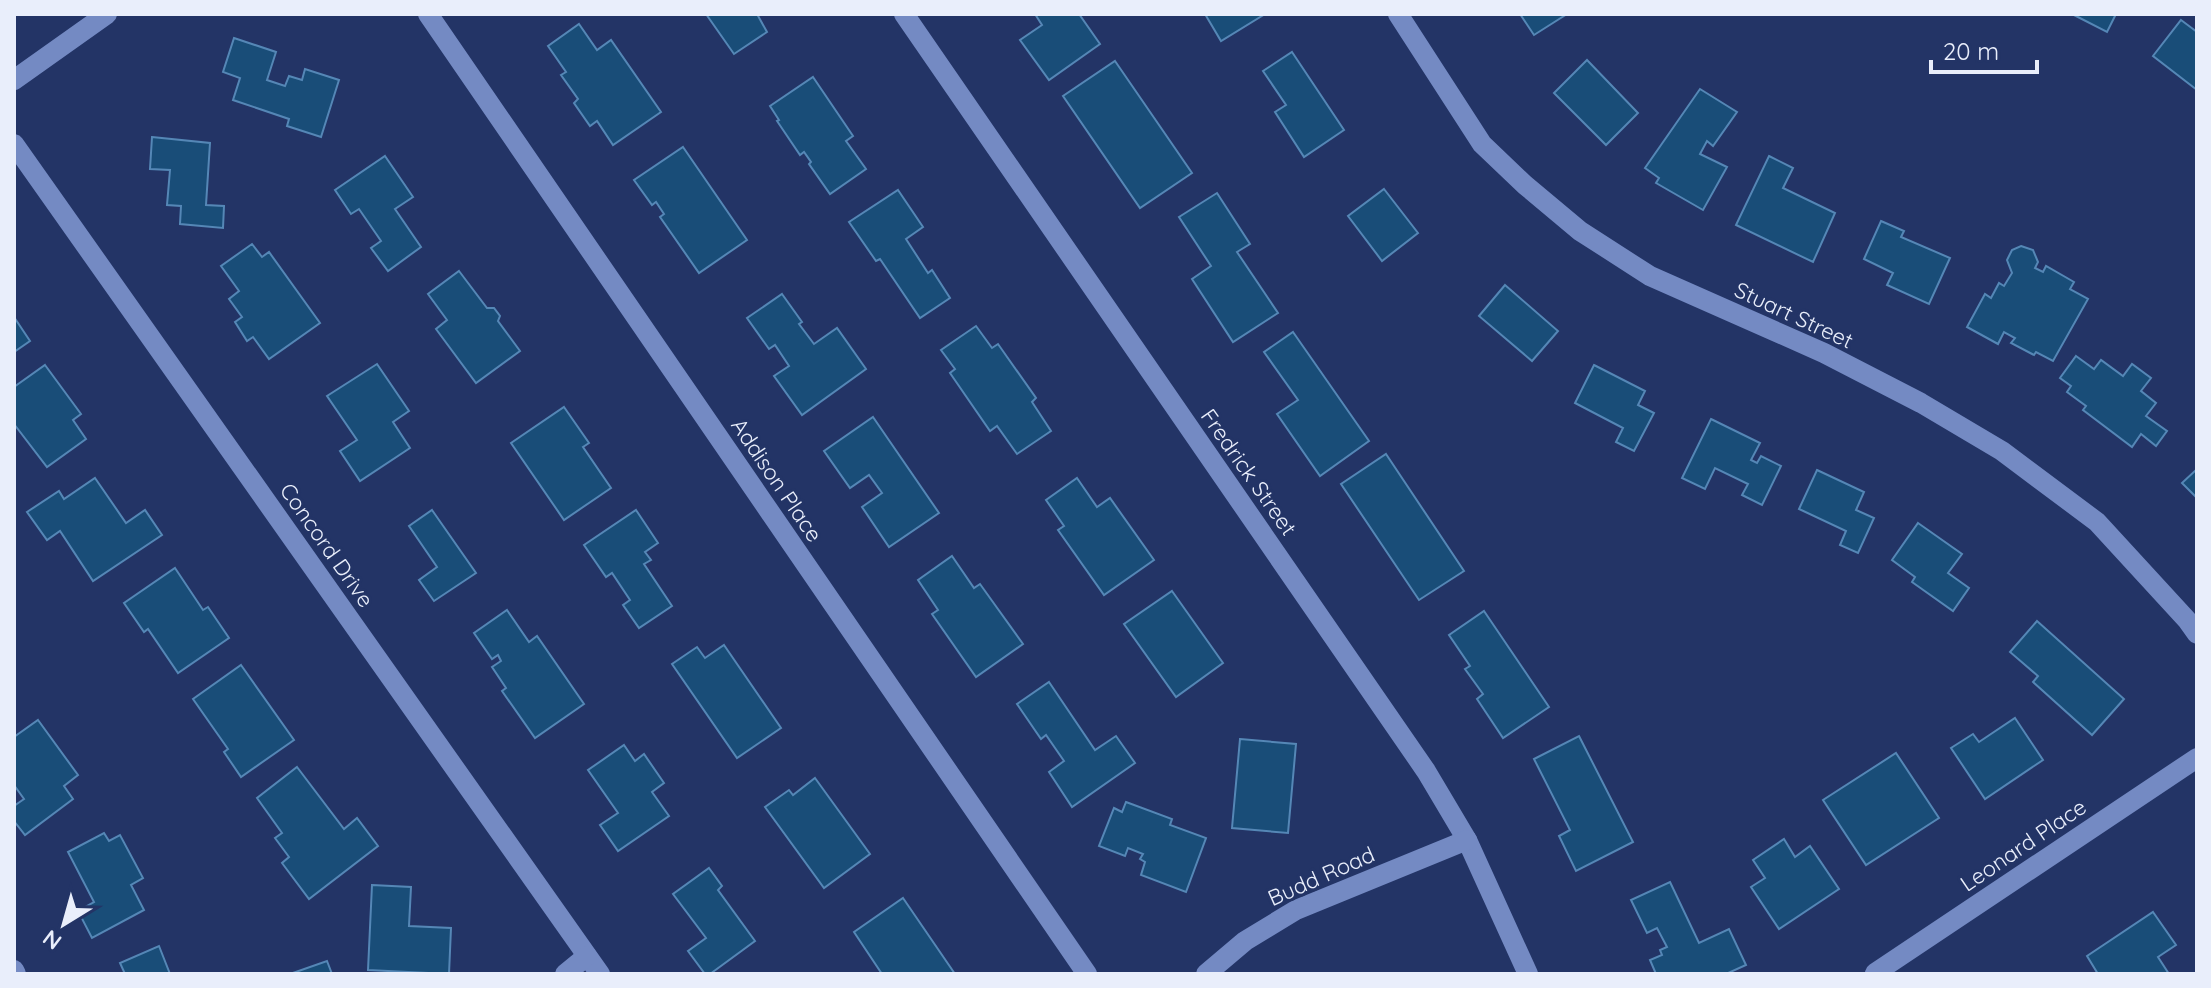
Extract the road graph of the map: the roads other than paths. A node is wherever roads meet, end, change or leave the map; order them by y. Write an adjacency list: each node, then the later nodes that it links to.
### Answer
1 (107, 14): 5 (street)
2 (428, 14): 14 (street, Addison Place)
3 (904, 14): 9 (street, Fredrick Street)
4 (1398, 14): 7 (street, Stuart Street)
5 (14, 80)
6 (14, 144): 10 (street, Concord Drive)
7 (2197, 634)
8 (2197, 758): 11 (street, Leonard Place)
9 (1467, 840): 15 (street, Budd Road); 16 (street, Fredrick Street)
10 (587, 956): 12 (street); 13 (street, Concord Drive)
11 (1875, 973)
12 (565, 974)
13 (600, 974)
14 (1087, 974)
15 (1206, 974)
16 (1528, 974)

